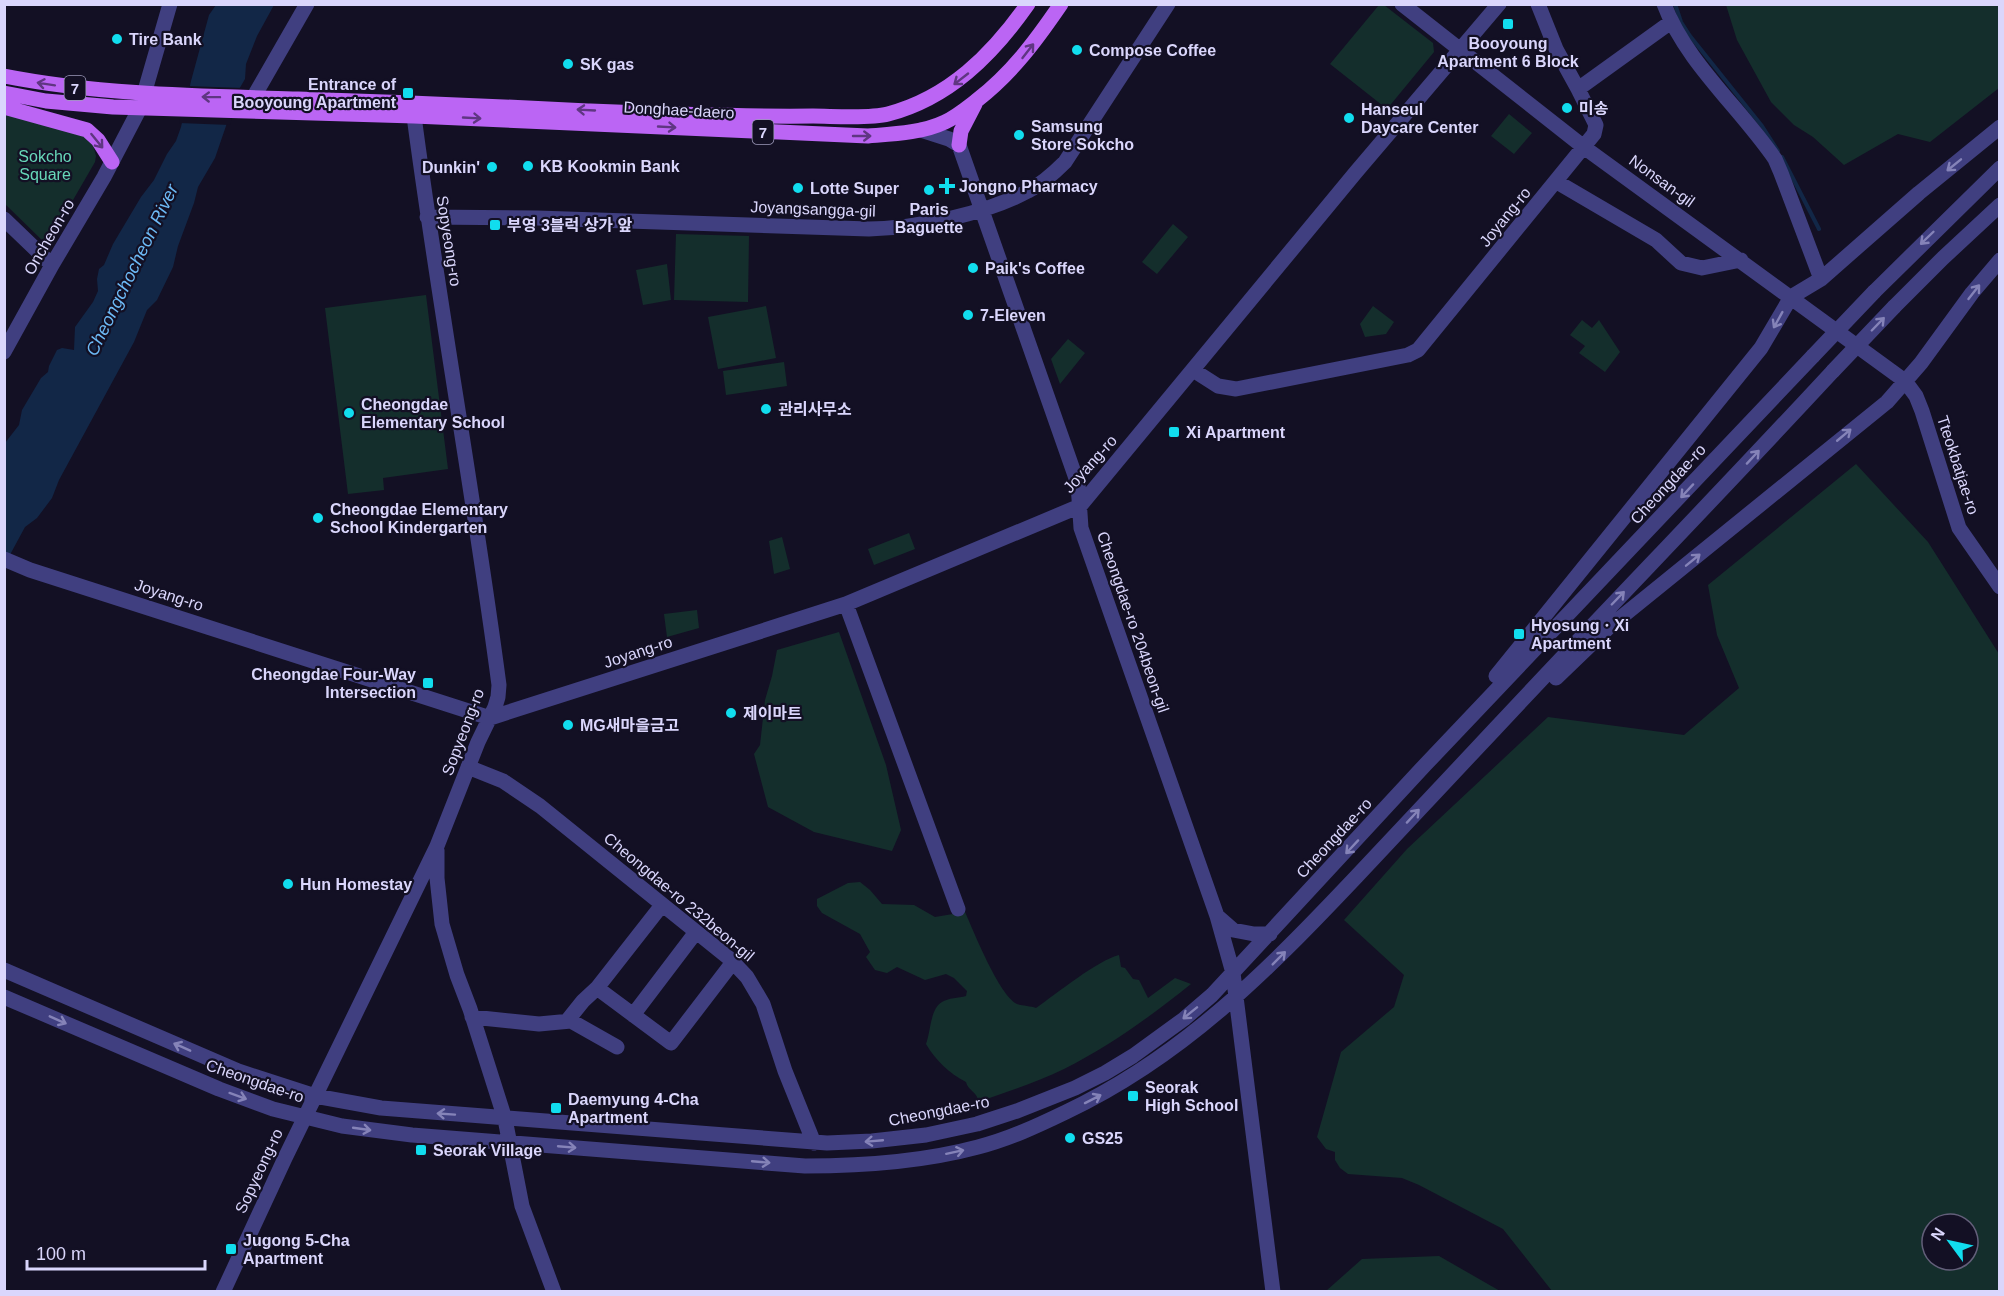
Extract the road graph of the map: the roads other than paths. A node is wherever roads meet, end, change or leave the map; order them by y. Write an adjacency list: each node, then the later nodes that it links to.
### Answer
1 (170, 4): 15 (street, Oncheon-ro)
2 (307, 4): 17 (street)
3 (1028, 4): 21 (main road, Donghae-daero / 7, one-way to 21)
4 (1061, 4): 16 (main road, Donghae-daero / 7, one-way to 4)
5 (1168, 4): 30 (street, Joyangsangga-gil)
6 (1402, 4): 11 (street, Nonsan-gil)
7 (1499, 4): 11 (street, Joyang-ro)
8 (1538, 4): 13 (street)
9 (1664, 4): 10 (street)
10 (1671, 22): 13 (street); 36 (street)
11 (1461, 49): 25 (street, Nonsan-gil); 39 (street, Joyang-ro)
12 (4, 76): 15 (main road, 7, one-way to 12)
13 (1578, 89): 25 (street, Joyang-ro)
14 (4, 93): 20 (main road, 7)
15 (146, 93): 18 (main road, 7); 20 (street, Oncheon-ro)
16 (979, 99): 23 (main road, Donghae-daero / 7); 24 (main road)
17 (248, 102): 18 (main road, 7); 21 (main road, Donghae-daero / 7)
18 (172, 103): 20 (main road, 7)
19 (4, 107): 26 (main road, one-way to 26)
20 (140, 108): 26 (street, Oncheon-ro)
21 (413, 109): 23 (main road, Donghae-daero / 7, one-way to 23); 31 (street, Sopyeong-ro)
22 (2000, 127): 36 (street, one-way to 36)
23 (921, 130): 24 (street)
24 (959, 146): 30 (street, Cheongdae-ro 204beon-gil)
25 (1585, 148): 28 (street, Joyang-ro); 34 (street, Nonsan-gil)
26 (112, 162): 35 (street, Oncheon-ro)
27 (2000, 168): 46 (street, Cheongdae-ro, one-way to 46, bridge)
28 (1557, 182): 34 (street); 39 (street, Joyang-ro)
29 (2000, 205): 48 (street, Cheongdae-ro, one-way to 29, bridge)
30 (982, 209): 31 (street, Joyangsangga-gil); 41 (street, Cheongdae-ro 204beon-gil)
31 (427, 217): 45 (street, Sopyeong-ro)
32 (4, 219): 35 (street)
33 (2000, 260): 40 (street, one-way to 33)
34 (1741, 261): 37 (street, Nonsan-gil)
35 (52, 265): 38 (street, Oncheon-ro)
36 (1821, 279): 37 (street)
37 (1791, 297): 40 (street, Nonsan-gil); 46 (street, one-way to 46)
38 (4, 352)
39 (1193, 370): 41 (street, Joyang-ro)
40 (1905, 381): 43 (street, Tteokbatjae-ro); 48 (street, one-way to 40)
41 (1080, 506): 44 (street, Joyang-ro); 52 (street, Cheongdae-ro 204beon-gil)
42 (4, 559): 45 (street, Joyang-ro)
43 (2000, 587)
44 (846, 604): 45 (street, Joyang-ro); 51 (street)
45 (490, 718): 47 (street, Sopyeong-ro)
46 (1425, 765): 54 (street, Cheongdae-ro, one-way to 54)
47 (468, 767): 49 (street, Sopyeong-ro); 50 (street, Cheongdae-ro 232beon-gil)
48 (1446, 780): 60 (street, Cheongdae-ro, one-way to 48)
49 (437, 846): 62 (street); 65 (street, Sopyeong-ro)
50 (662, 905): 53 (street, Cheongdae-ro 232beon-gil); 58 (street)
51 (958, 909)
52 (1217, 916): 54 (street); 57 (street, Cheongdae-ro 204beon-gil)
53 (696, 932): 55 (street, Cheongdae-ro 232beon-gil); 61 (street)
54 (1270, 934): 57 (street, Cheongdae-ro)
55 (733, 962): 61 (street); 71 (street, Cheongdae-ro 232beon-gil)
56 (4, 970): 65 (street, Cheongdae-ro, one-way to 56)
57 (1233, 973): 60 (street, Cheongdae-ro 204beon-gil); 66 (street, Cheongdae-ro, one-way to 66)
58 (597, 988): 61 (street); 63 (street)
59 (4, 997): 67 (street, Cheongdae-ro, one-way to 67)
60 (1236, 998): 69 (street, Cheongdae-ro, one-way to 60); 74 (street)
61 (633, 1015)
62 (472, 1017): 63 (street); 68 (street)
63 (567, 1022): 64 (street)
64 (617, 1047)
65 (315, 1096): 67 (street, Sopyeong-ro); 68 (street, Cheongdae-ro, one-way to 65)
66 (1033, 1105): 69 (street); 71 (street, Cheongdae-ro, one-way to 71)
67 (304, 1118): 70 (street, Cheongdae-ro, one-way to 70); 72 (street, Sopyeong-ro)
68 (505, 1119): 70 (street); 71 (street, Cheongdae-ro)
69 (1040, 1125): 70 (street, Cheongdae-ro, one-way to 69)
70 (509, 1142): 73 (street)
71 (814, 1143)
72 (223, 1292)
73 (554, 1292)
74 (1273, 1292)

